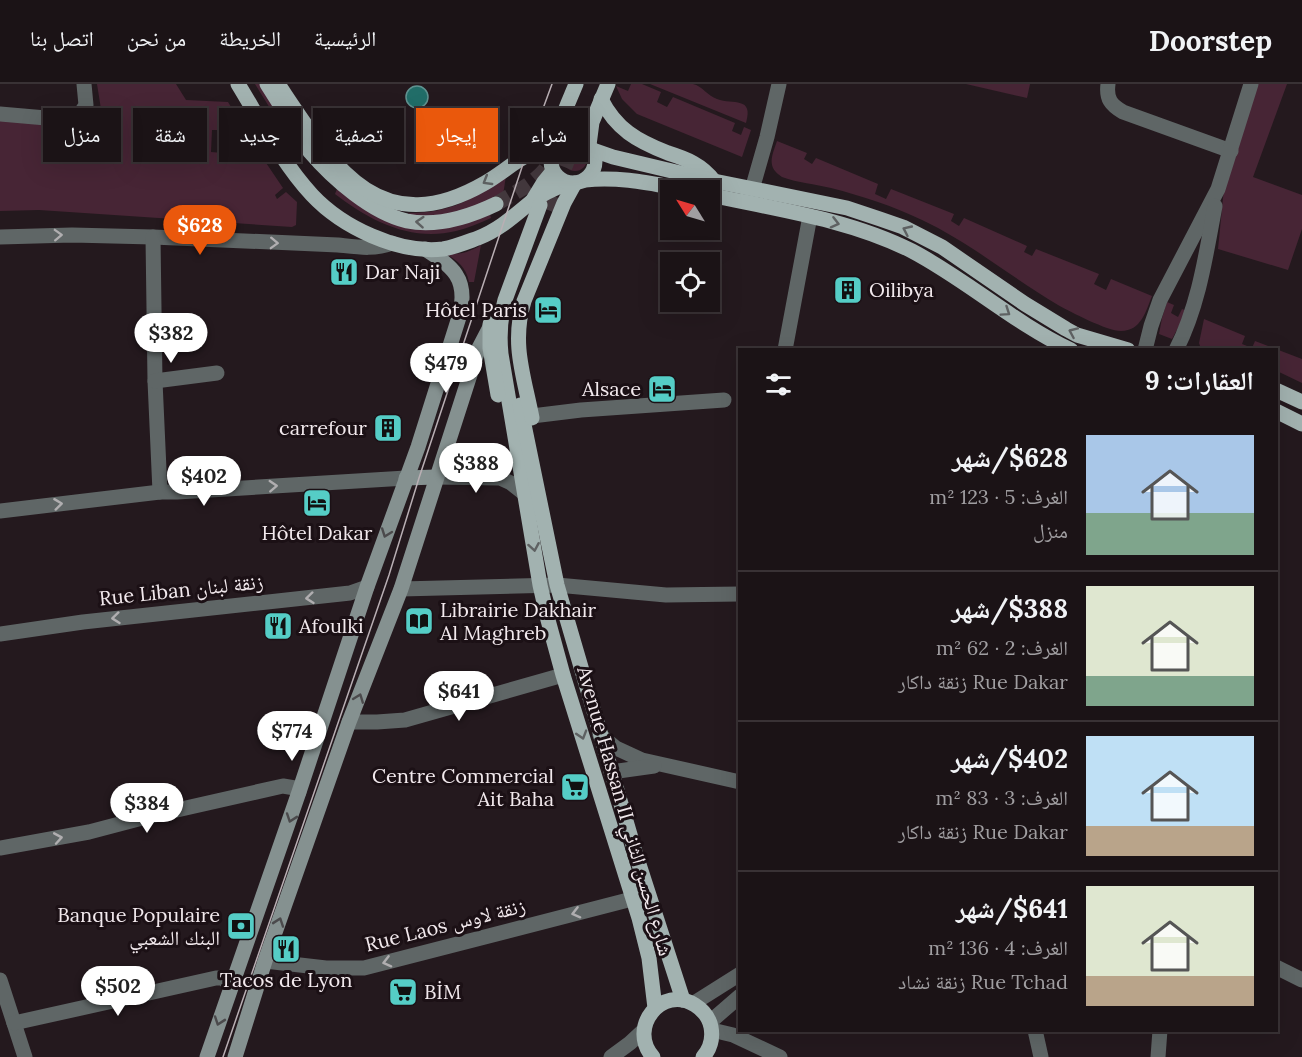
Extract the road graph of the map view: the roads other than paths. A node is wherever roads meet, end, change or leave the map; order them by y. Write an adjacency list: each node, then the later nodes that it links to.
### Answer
1 (84, 84): 13 (street)
2 (238, 84): 32 (main road)
3 (267, 84): 27 (main road, one-way to 3)
4 (278, 84): 17 (main road, one-way to 4)
5 (576, 84): 12 (main road)
6 (587, 84): 11 (main road)
7 (608, 84): 11 (main road)
8 (1108, 84): 16 (street)
9 (1251, 84): 16 (street)
10 (775, 89): 26 (street)
11 (599, 91): 15 (main road); 21 (main road)
12 (566, 108)
13 (0, 114)
14 (588, 146): 15 (main road)
15 (591, 148): 20 (main road); 22 (main road)
16 (1231, 151): 24 (street)
17 (516, 162)
18 (551, 162): 19 (main road)
19 (553, 171): 22 (main road); 28 (main road)
20 (686, 180)
21 (708, 180)
22 (576, 182): 23 (main road); 28 (main road); 46 (main road)
23 (660, 185)
24 (1218, 189): 38 (street); 39 (street)
25 (720, 190): 26 (main road)
26 (747, 195): 29 (main road); 37 (main road, one-way to 26)
27 (496, 204)
28 (540, 205): 33 (main road); 34 (main road); 50 (main road, Avenue Hassan II شارع الحسن الثاني)
29 (810, 216): 35 (street); 36 (main road, one-way to 36)
30 (0, 237): 31 (street, one-way to 31)
31 (153, 237): 32 (street, one-way to 32); 41 (street)
32 (392, 243): 33 (main road)
33 (425, 249): 49 (main road)
34 (490, 327): 48 (main road); 50 (main road)
35 (785, 348)
36 (1067, 348)
37 (1121, 348)
38 (1146, 348)
39 (1177, 348)
40 (218, 373): 41 (street)
41 (155, 381): 51 (street)
42 (1278, 391): 44 (main road)
43 (724, 400): 46 (street)
44 (1302, 402)
45 (1278, 412): 47 (main road)
46 (532, 416): 50 (main road)
47 (1302, 424)
48 (436, 477): 49 (main road); 50 (street); 56 (main road)
49 (406, 478): 51 (street, one-way to 49); 55 (main road, one-way to 55)
50 (528, 490): 53 (main road, Avenue Hassan II شارع الحسن الثاني, one-way to 53); 54 (main road, Avenue Hassan II شارع الحسن الثاني)
51 (160, 492): 52 (street, one-way to 51)
52 (0, 511)
53 (540, 585): 54 (street); 56 (street); 59 (main road, Avenue Hassan II شارع الحسن الثاني)
54 (557, 585): 57 (street); 61 (main road, Avenue Hassan II شارع الحسن الثاني)
55 (367, 587): 58 (street, Rue Liban زنقة لبنان, one-way to 58); 65 (main road)
56 (400, 589): 60 (main road, one-way to 56)
57 (738, 594)
58 (0, 634)
59 (563, 675): 60 (street); 67 (main road, Avenue Hassan II شارع الحسن الثاني, one-way to 67)
60 (349, 722): 68 (main road, one-way to 60)
61 (600, 735): 62 (street); 63 (main road, Avenue Hassan II شارع الحسن الثاني)
62 (660, 765): 63 (street); 64 (street)
63 (611, 772): 75 (main road, Avenue Hassan II شارع الحسن الثاني)
64 (738, 782)
65 (299, 792): 66 (street, one-way to 65); 73 (main road, one-way to 73)
66 (0, 848)
67 (632, 899): 68 (street, Rue Laos زنقة لاوس, one-way to 68); 76 (main road, Avenue Hassan II شارع الحسن الثاني)
68 (265, 961): 85 (main road)
69 (1278, 968): 72 (street)
70 (738, 975): 75 (street)
71 (0, 980): 77 (street)
72 (1302, 981)
73 (231, 986): 77 (street); 84 (main road, one-way to 84)
74 (738, 998): 78 (street)
75 (688, 1002): 76 (main road); 78 (main road)
76 (655, 1008): 79 (main road)
77 (15, 1023): 83 (street)
78 (711, 1026): 82 (main road); 88 (street)
79 (644, 1030): 86 (street); 87 (main road)
80 (1035, 1032): 89 (street)
81 (1160, 1032): 90 (street)
82 (705, 1056)
83 (25, 1057)
84 (207, 1057)
85 (235, 1057)
86 (611, 1057)
87 (653, 1057)
88 (780, 1057)
89 (1041, 1057)
90 (1158, 1057)

